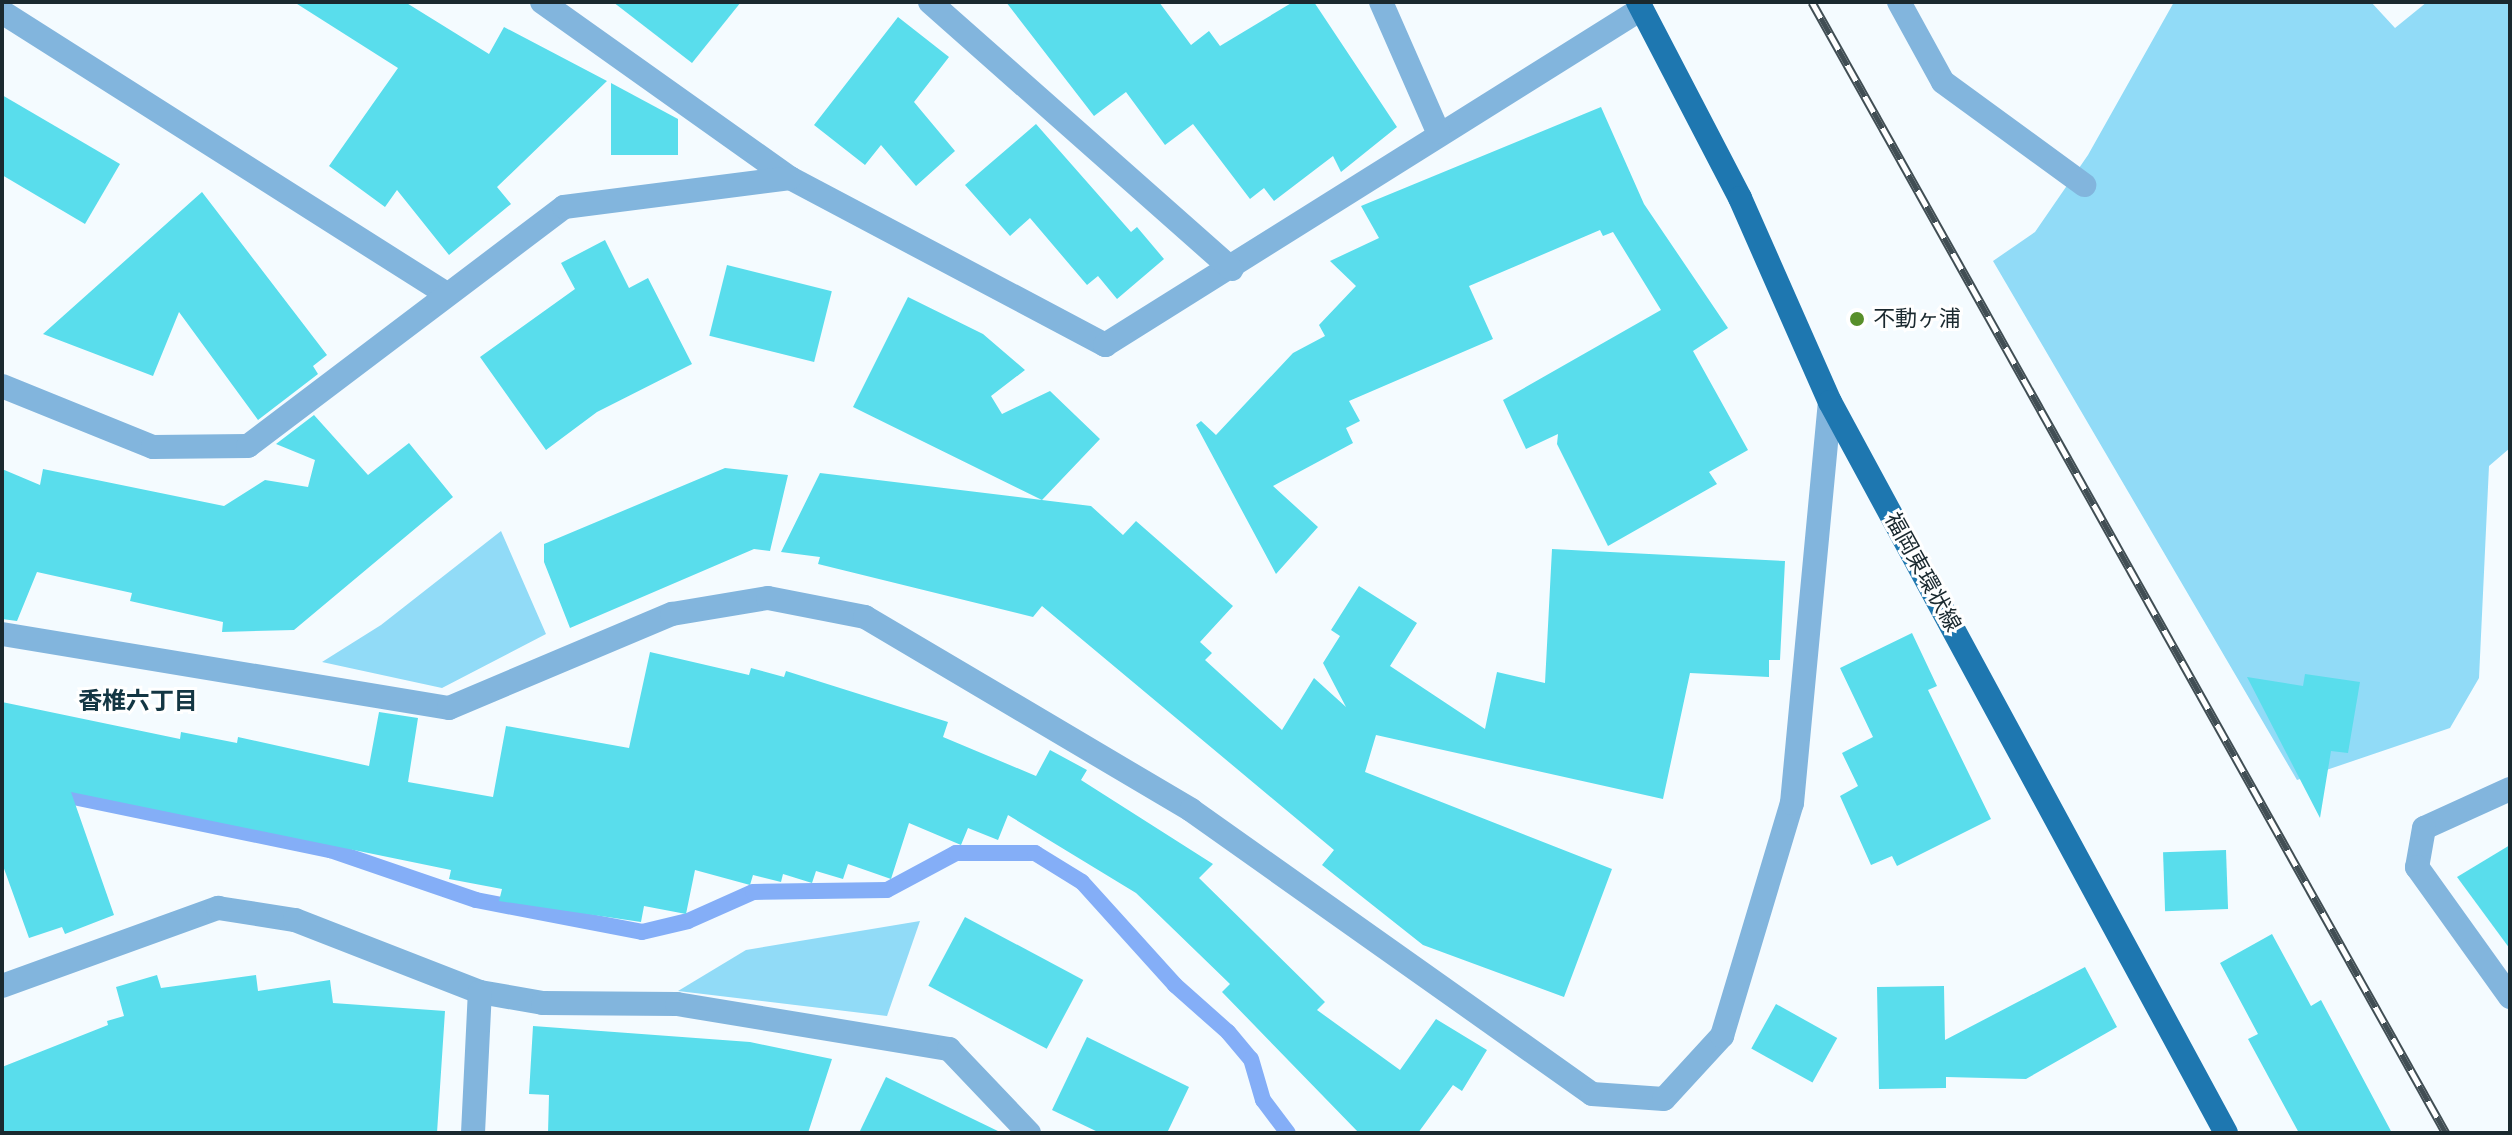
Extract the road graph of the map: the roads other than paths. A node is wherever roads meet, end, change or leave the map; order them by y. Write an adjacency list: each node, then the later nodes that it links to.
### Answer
1 (542, 2): 8 (street)
2 (930, 2): 10 (street)
3 (1381, 2): 7 (street)
4 (1899, 2): 9 (street)
5 (1639, 6): 7 (street); 13 (main road, 福岡東環状線)
6 (2, 12): 11 (street)
7 (1438, 132): 10 (street)
8 (790, 178): 10 (street); 11 (street)
9 (2084, 185)
10 (1232, 269)
11 (445, 293): 12 (street)
12 (2, 386)
13 (1830, 402): 14 (street); 21 (main road, 福岡東環状線)
14 (2, 634)
15 (2510, 789): 18 (street)
16 (2, 986): 17 (street)
17 (480, 992): 19 (street); 20 (street)
18 (2510, 997)
19 (473, 1133)
20 (1029, 1133)
21 (2226, 1133)

